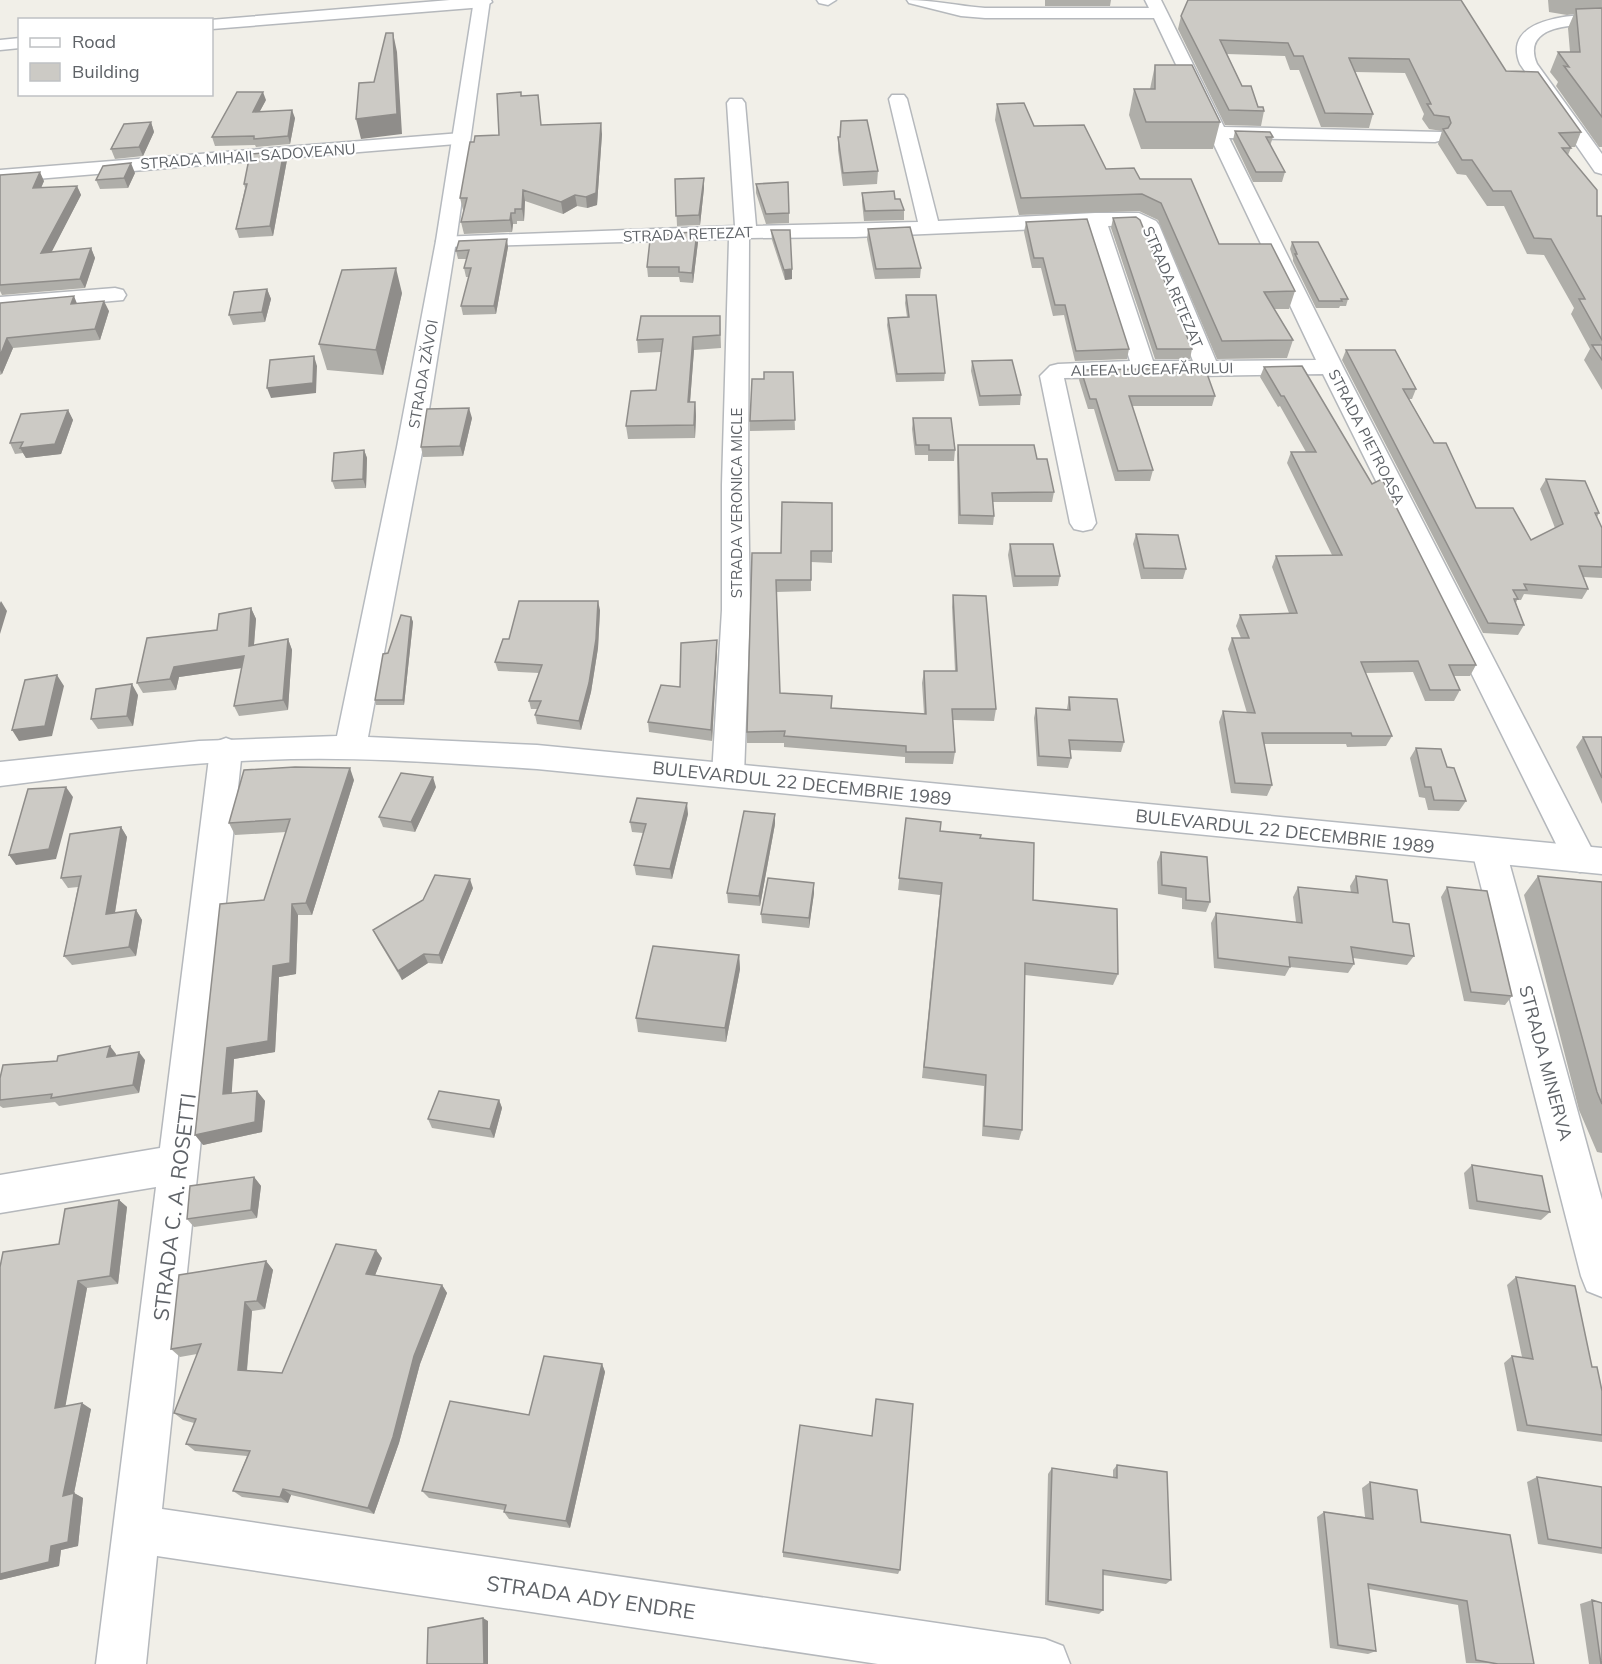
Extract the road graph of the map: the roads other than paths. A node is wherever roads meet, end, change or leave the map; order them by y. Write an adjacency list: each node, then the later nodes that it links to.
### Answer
1 (915, 0): 3 (street, STRADA PIETROASA)
2 (488, 1): 5 (street); 12 (street, STRADA ZĂVOI)
3 (1156, 6): 10 (street, STRADA PIETROASA)
4 (1602, 20): 13 (street)
5 (213, 24)
6 (18, 43): 7 (street)
7 (0, 45)
8 (898, 99): 16 (street)
9 (736, 103): 17 (street, STRADA VERONICA MICLE)
10 (1219, 132): 11 (street); 22 (street, STRADA PIETROASA)
11 (1435, 136)
12 (461, 139): 14 (street, STRADA MIHAIL SADOVEANU); 18 (street, STRADA ZĂVOI)
13 (1602, 168)
14 (0, 176)
15 (1095, 219): 16 (street, STRADA RETEZAT); 21 (street, STRADA RETEZAT); 23 (street)
16 (930, 228): 17 (street, STRADA RETEZAT)
17 (742, 232): 18 (street, STRADA RETEZAT); 28 (street, STRADA VERONICA MICLE)
18 (446, 241): 25 (street, STRADA ZĂVOI)
19 (115, 295): 20 (street)
20 (0, 304)
21 (1207, 367): 22 (street, ALEEA LUCEAFĂRULUI); 23 (street, ALEEA LUCEAFĂRULUI)
22 (1331, 367): 30 (street, STRADA PIETROASA)
23 (1144, 368): 24 (street, ALEEA LUCEAFĂRULUI)
24 (1083, 523)
25 (350, 747): 26 (street, BULEVARDUL 22 DECEMBRIE 1989); 28 (street, BULEVARDUL 22 DECEMBRIE 1989)
26 (226, 750): 27 (street, BULEVARDUL 22 DECEMBRIE 1989); 31 (street, STRADA C. A. ROSETTI)
27 (0, 774)
28 (728, 775): 29 (street, BULEVARDUL 22 DECEMBRIE 1989)
29 (1489, 851): 30 (street, BULEVARDUL 22 DECEMBRIE 1989); 33 (street, STRADA MINERVA)
30 (1591, 860)
31 (179, 1164): 32 (street); 34 (street, STRADA C. A. ROSETTI)
32 (0, 1194)
33 (1602, 1276)
34 (137, 1529): 35 (street, STRADA C. A. ROSETTI); 36 (street, STRADA ADY ENDRE)
35 (121, 1664)
36 (1045, 1664)

